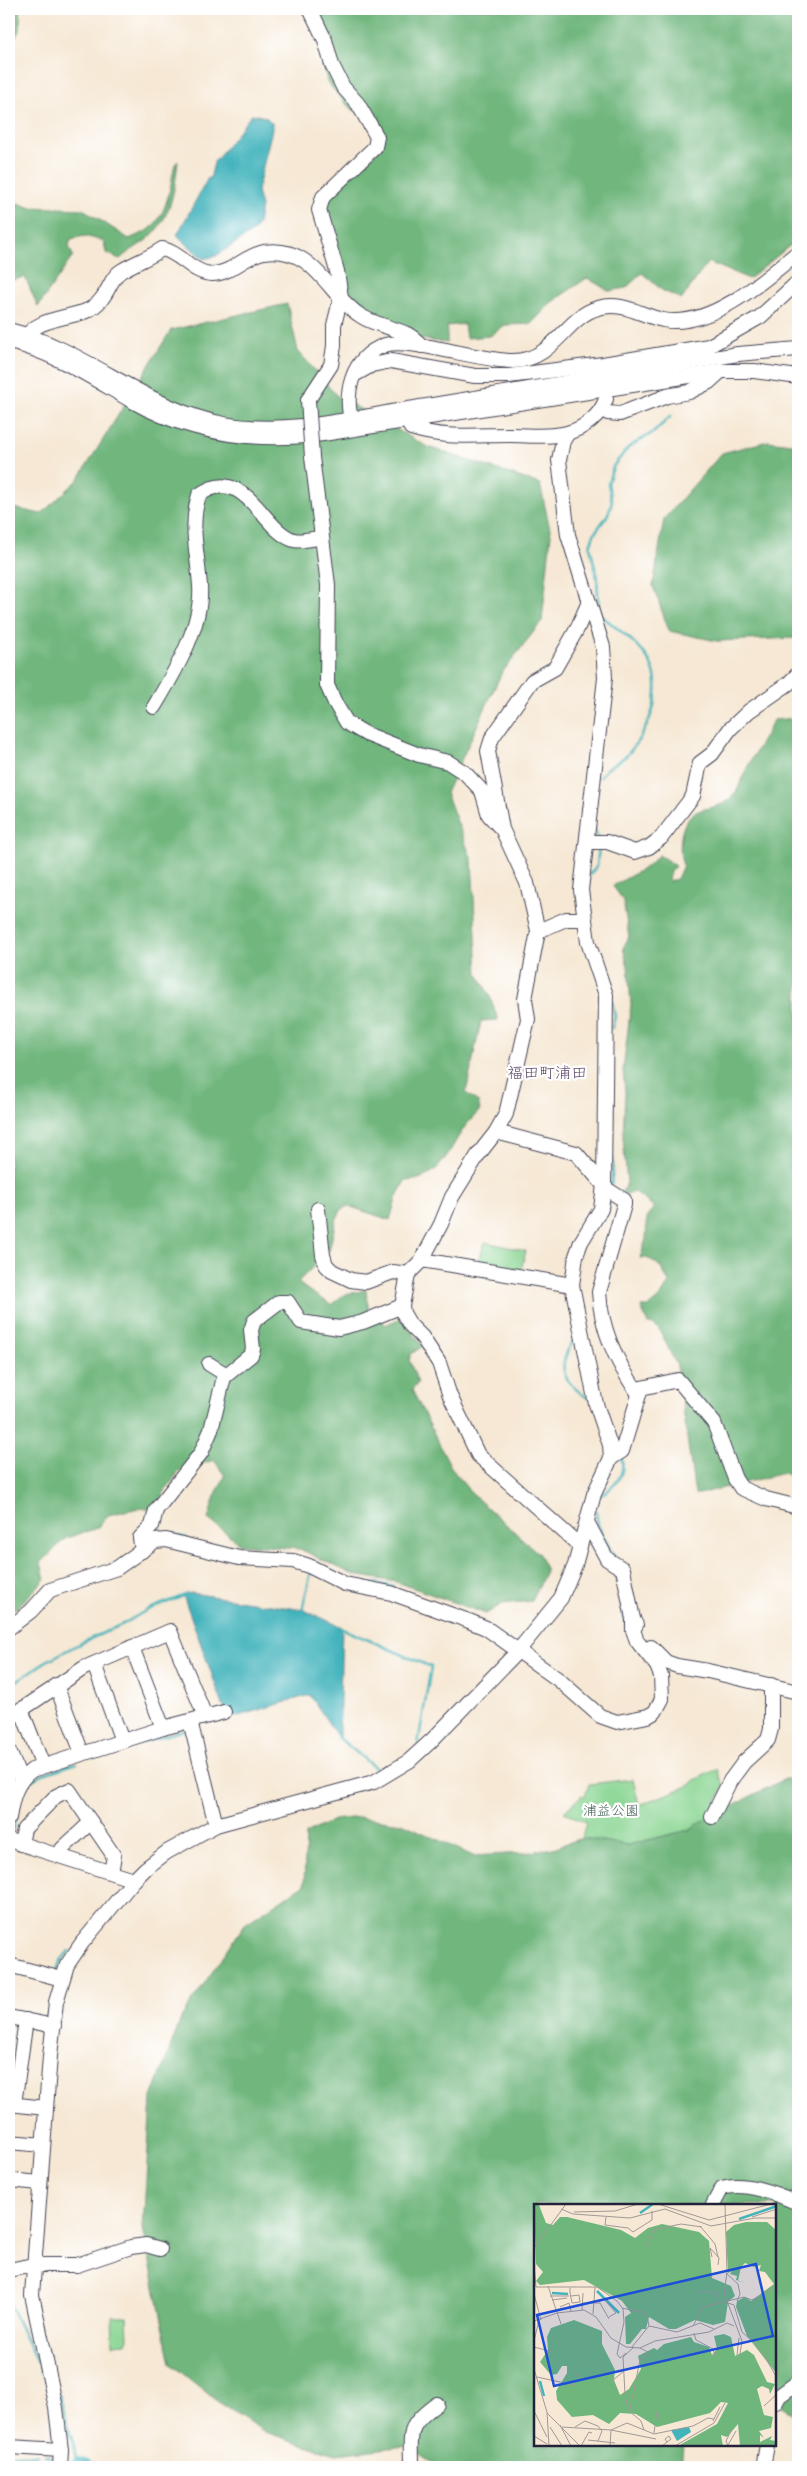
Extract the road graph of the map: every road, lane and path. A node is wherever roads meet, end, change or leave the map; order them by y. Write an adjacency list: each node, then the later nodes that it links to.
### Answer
1 (310, 9): 4 (street)
2 (798, 252): 8 (street)
3 (798, 282): 11 (street)
4 (341, 297): 6 (street); 8 (street); 18 (street, bridge)
5 (9, 330): 6 (street)
6 (25, 340): 7 (street); 14 (street)
7 (9, 342)
8 (424, 347): 11 (street)
9 (798, 349): 14 (street)
10 (721, 371): 12 (street); 13 (street); 15 (street)
11 (352, 375): 14 (street)
12 (798, 377)
13 (407, 421): 14 (street); 16 (street)
14 (351, 423)
15 (568, 433): 16 (street); 17 (street)
16 (533, 436): 17 (street)
17 (559, 460): 19 (street)
18 (321, 538): 21 (street); 22 (street)
19 (588, 604): 22 (street); 23 (street)
20 (798, 674): 23 (street)
21 (154, 706)
22 (502, 829): 25 (street)
23 (595, 842): 24 (street)
24 (583, 919): 25 (street); 27 (street)
25 (538, 931): 26 (street)
26 (496, 1132): 27 (street); 29 (street)
27 (609, 1189): 31 (street); 34 (street)
28 (318, 1209): 30 (street)
29 (422, 1260): 30 (street); 31 (street)
30 (408, 1274): 32 (street)
31 (572, 1285): 33 (street)
32 (402, 1306): 36 (street); 41 (street)
33 (580, 1311): 34 (street); 38 (street)
34 (601, 1318): 37 (street)
35 (209, 1364): 36 (street)
36 (224, 1377): 42 (street)
37 (638, 1394): 38 (street); 39 (street)
38 (616, 1455): 40 (street)
39 (798, 1507)
40 (587, 1522): 41 (street); 43 (street)
41 (579, 1545): 46 (street)
42 (142, 1551): 44 (street); 46 (street)
43 (633, 1619): 46 (street); 49 (street)
44 (9, 1628)
45 (132, 1647): 47 (street); 53 (street); 56 (street)
46 (518, 1651): 65 (street)
47 (94, 1664): 48 (street); 57 (street)
48 (56, 1685): 51 (street); 59 (street)
49 (771, 1685): 50 (street); 62 (street)
50 (798, 1692)
51 (21, 1709): 54 (street); 60 (street)
52 (224, 1712): 53 (street)
53 (205, 1716): 55 (street)
54 (9, 1718)
55 (191, 1726): 56 (street); 65 (street)
56 (163, 1728): 57 (street)
57 (122, 1741): 59 (street)
58 (9, 1751): 61 (street)
59 (82, 1753): 60 (street)
60 (43, 1766): 61 (street)
61 (21, 1780): 63 (street)
62 (712, 1817)
63 (9, 1818)
64 (91, 1822): 66 (street); 67 (street); 68 (street)
65 (216, 1825): 69 (street)
66 (17, 1841): 67 (street)
67 (61, 1853): 68 (street)
68 (112, 1869): 69 (street)
69 (130, 1879): 71 (street)
70 (9, 1965): 71 (street)
71 (57, 1978): 74 (street)
72 (9, 2017): 73 (street)
73 (26, 2020): 74 (street); 75 (street)
74 (50, 2026): 76 (street)
75 (12, 2104): 76 (street)
76 (46, 2108): 78 (street)
77 (9, 2142): 78 (street)
78 (43, 2145): 80 (street)
79 (9, 2180): 80 (street)
80 (40, 2184): 84 (street)
81 (798, 2203): 82 (street)
82 (714, 2204)
83 (160, 2249): 84 (street)
84 (33, 2264): 85 (street); 91 (street)
85 (9, 2270)
86 (798, 2382): 87 (street)
87 (777, 2400)
88 (437, 2404): 92 (street)
89 (767, 2446): 93 (street)
90 (9, 2447): 91 (street)
91 (61, 2461)
92 (411, 2467)
93 (763, 2467)

